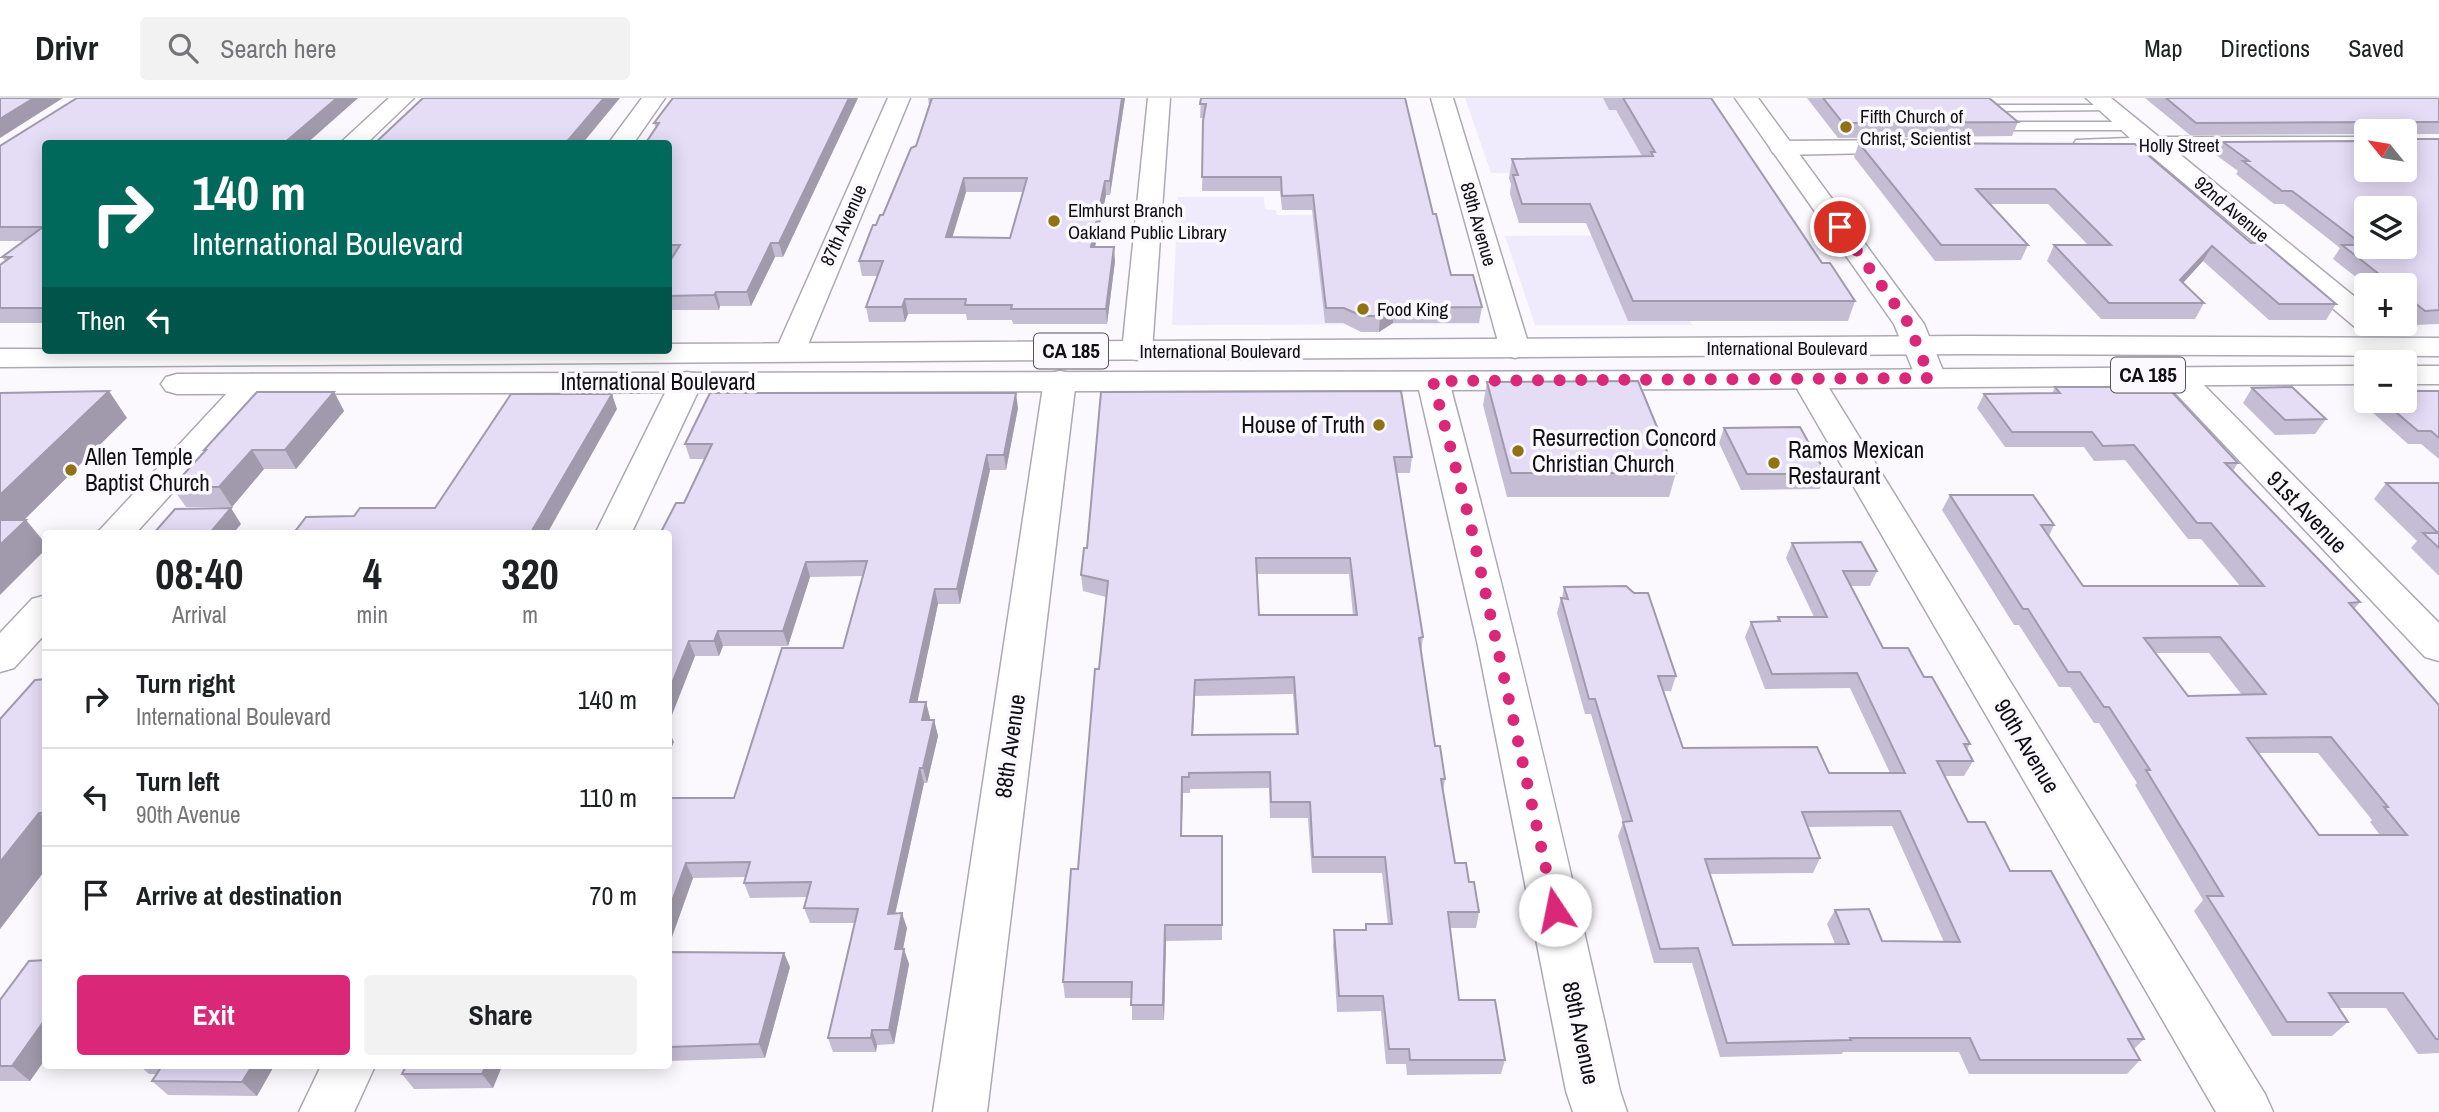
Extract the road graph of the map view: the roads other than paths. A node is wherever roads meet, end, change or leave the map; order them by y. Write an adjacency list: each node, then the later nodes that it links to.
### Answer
1 (402, 98): 9 (street)
2 (654, 98): 10 (street)
3 (899, 98): 24 (street, 87th Avenue)
4 (1160, 98): 22 (street)
5 (1442, 98): 20 (street, 89th Avenue)
6 (1746, 98): 15 (street)
7 (2104, 103): 8 (street, 92nd Avenue); 8 (lane)
8 (2132, 126): 14 (street, 92nd Avenue)
9 (355, 140)
10 (623, 140)
11 (2354, 144): 14 (street, Holly Street)
12 (1936, 146): 15 (street)
13 (1990, 146): 14 (street, Holly Street)
14 (2156, 146): 16 (street, 92nd Avenue)
15 (1782, 148): 18 (street)
16 (2354, 310)
17 (2380, 336): 21 (street, 92nd Avenue)
18 (1918, 346): 20 (street, International Boulevard / CA 185); 28 (street, International Boulevard / CA 185); 33 (street)
19 (2439, 347): 26 (street, International Boulevard / CA 185)
20 (1515, 349): 22 (street, International Boulevard / CA 185)
21 (2392, 350)
22 (1137, 351): 24 (street, International Boulevard / CA 185)
23 (672, 352): 24 (street, International Boulevard / CA 185)
24 (790, 352)
25 (117, 354): 27 (street, International Boulevard / CA 185)
26 (2417, 355)
27 (0, 358)
28 (2354, 360)
29 (2417, 367): 32 (street, International Boulevard / CA 185)
30 (2176, 375): 31 (street, International Boulevard / CA 185); 33 (street, International Boulevard / CA 185); 43 (street, 91st Avenue)
31 (2354, 375)
32 (2439, 375)
33 (1930, 378): 35 (street, International Boulevard / CA 185)
34 (1060, 380): 36 (street, International Boulevard / CA 185); 37 (street, International Boulevard / CA 185); 47 (street, 88th Avenue)
35 (1808, 380): 36 (street, International Boulevard / CA 185); 49 (street, 90th Avenue)
36 (1433, 381): 48 (street, 89th Avenue)
37 (687, 382): 39 (street, International Boulevard / CA 185); 41 (street)
38 (0, 384): 39 (street, International Boulevard / CA 185)
39 (253, 384): 40 (street)
40 (118, 530)
41 (615, 530)
42 (42, 612): 44 (street)
43 (2439, 648)
44 (0, 659)
45 (348, 1069): 46 (street)
46 (326, 1112)
47 (960, 1112)
48 (1600, 1112)
49 (2246, 1112)

